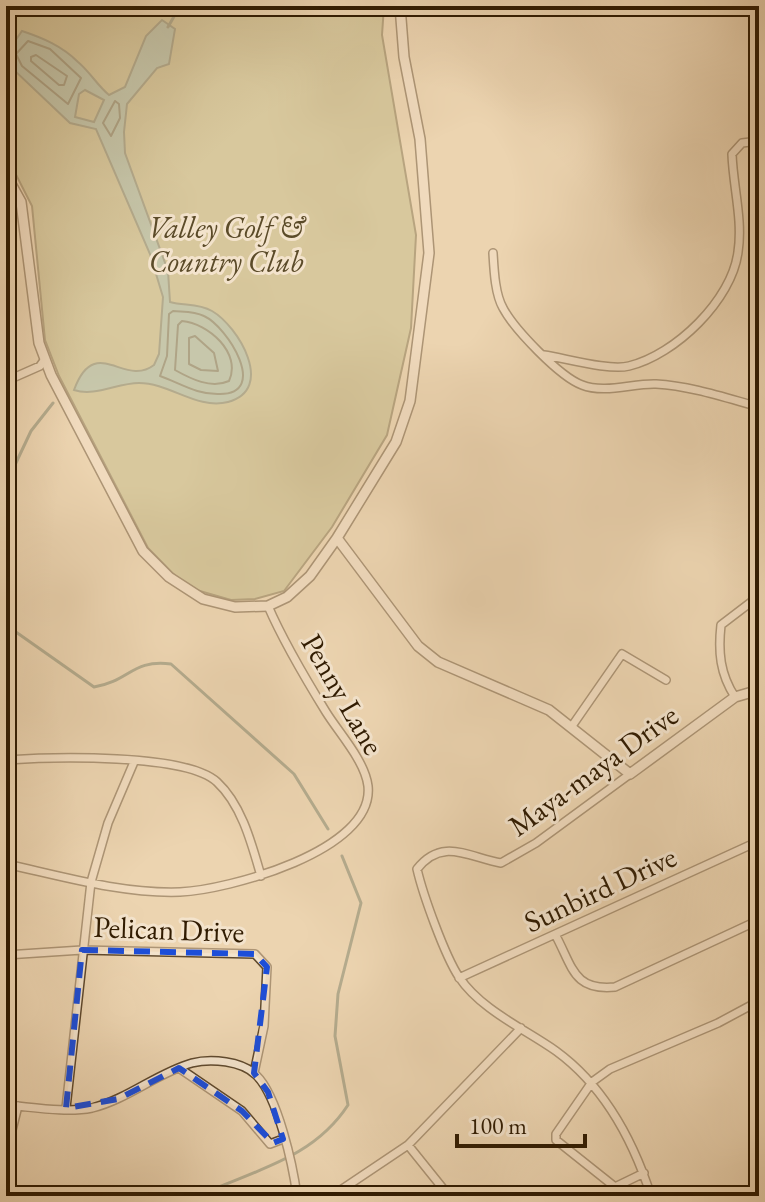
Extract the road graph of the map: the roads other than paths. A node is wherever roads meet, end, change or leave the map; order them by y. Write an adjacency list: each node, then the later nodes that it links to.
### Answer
1 (400, 6): 9 (street)
2 (759, 141): 5 (street)
3 (6, 175): 6 (street)
4 (493, 253): 5 (street)
5 (544, 355): 8 (street)
6 (45, 359): 7 (street); 11 (street)
7 (6, 381)
8 (759, 407)
9 (337, 538): 11 (street); 15 (street)
10 (759, 596): 14 (street)
11 (268, 606): 21 (street, Penny Lane)
12 (666, 680): 15 (street)
13 (759, 690): 14 (street, Maya-maya Drive)
14 (735, 697): 18 (street, Maya-maya Drive)
15 (572, 726): 18 (street)
16 (6, 760): 17 (street)
17 (134, 762): 21 (street); 22 (street)
18 (630, 774): 27 (street, Maya-maya Drive)
19 (759, 841): 24 (street, Sunbird Drive)
20 (6, 864): 22 (street, Penny Lane)
21 (261, 876): 22 (street, Penny Lane)
22 (91, 882): 25 (street)
23 (759, 920): 24 (street)
24 (556, 936): 27 (street, Sunbird Drive)
25 (82, 950): 26 (street, Pelican Drive); 31 (street, Pelican Drive); 35 (street)
26 (6, 955)
27 (459, 978): 29 (street, Maya-maya Drive)
28 (759, 1001): 32 (street)
29 (521, 1028): 32 (street, Maya-maya Drive); 37 (street)
30 (179, 1068): 31 (street); 35 (street); 36 (street)
31 (254, 1073): 36 (street)
32 (592, 1082): 39 (street, Maya-maya Drive); 39 (street)
33 (6, 1105): 34 (street)
34 (18, 1106): 35 (street); 38 (street)
35 (66, 1108)
36 (284, 1141): 41 (street)
37 (408, 1145): 42 (street); 43 (street)
38 (6, 1154)
39 (644, 1173): 44 (street, Maya-maya Drive)
40 (757, 1191): 45 (street)
41 (297, 1196)
42 (332, 1196)
43 (449, 1196)
44 (651, 1196)
45 (734, 1196)

